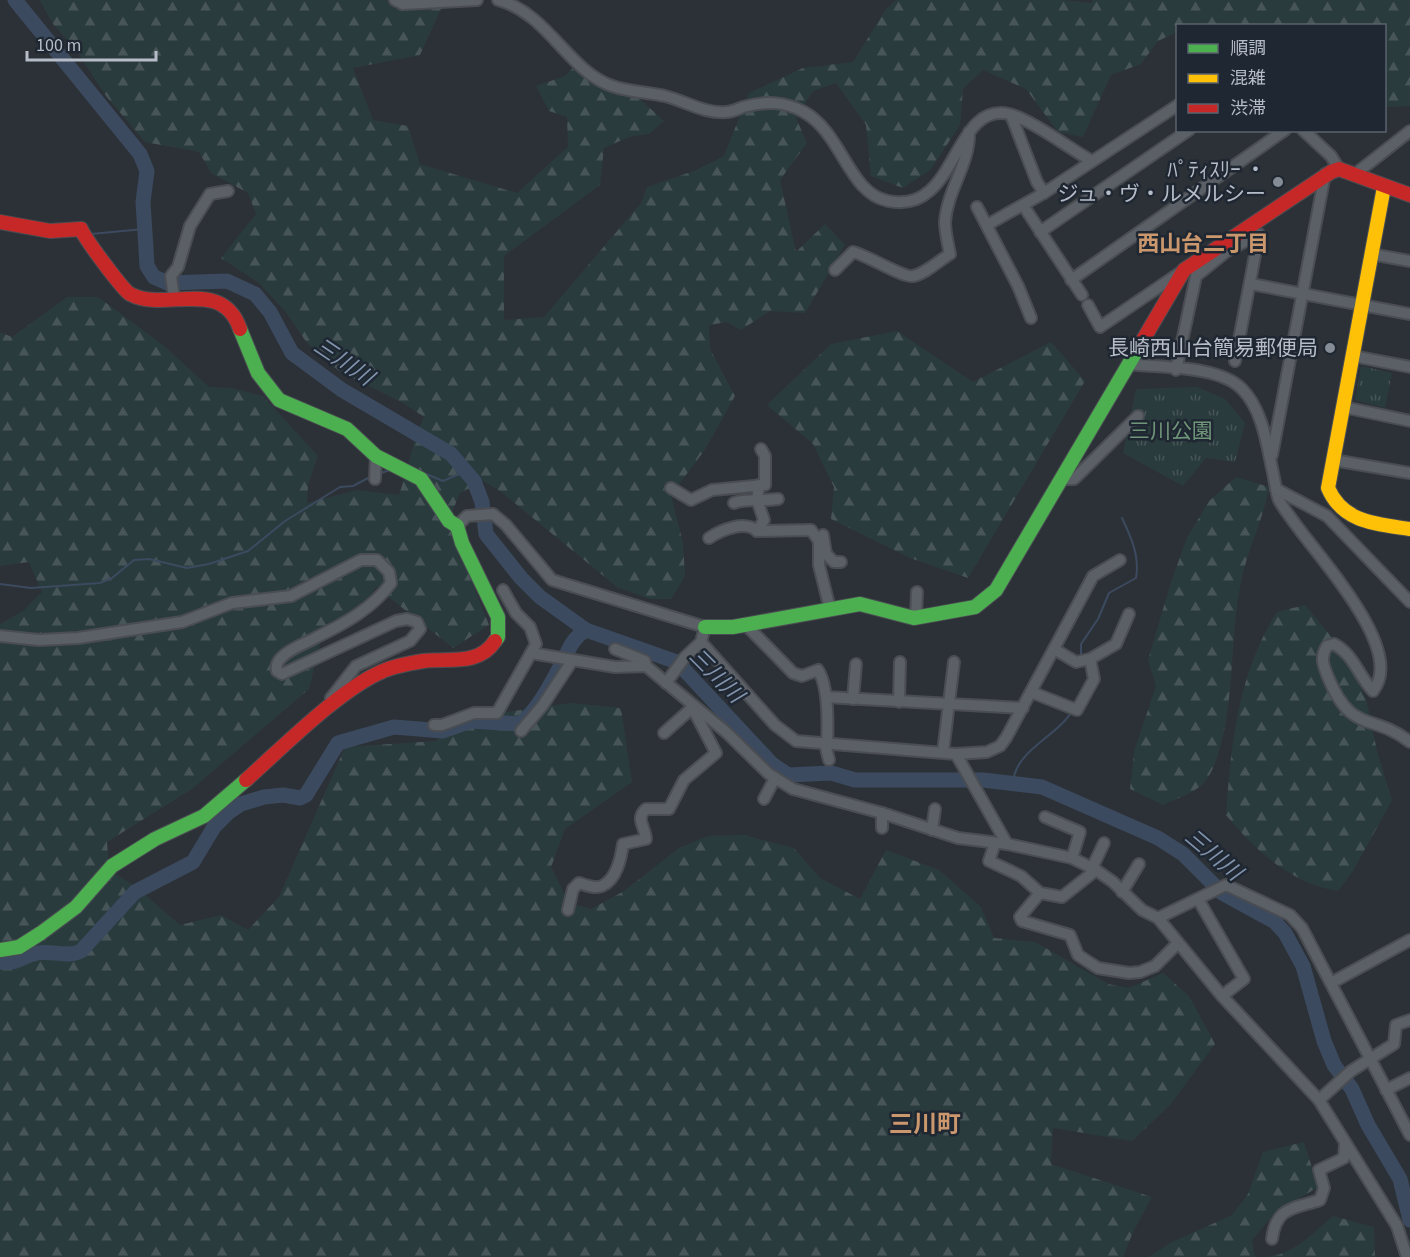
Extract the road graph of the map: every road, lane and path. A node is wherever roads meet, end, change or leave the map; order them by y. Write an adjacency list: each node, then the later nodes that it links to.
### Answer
1 (395, 0): 2 (street)
2 (477, 0)
3 (498, 0): 7 (street)
4 (1176, 106): 11 (street)
5 (1011, 115): 7 (street); 11 (street); 17 (street)
6 (1410, 131): 14 (street)
7 (969, 132): 26 (street)
8 (1186, 132): 23 (street)
9 (1282, 132): 28 (street)
10 (1305, 132): 12 (street)
11 (1092, 161): 17 (street)
12 (1339, 169): 13 (street); 14 (street)
13 (1325, 174): 27 (street); 30 (street)
14 (1354, 174): 15 (street)
15 (1384, 187): 18 (street); 24 (street)
16 (228, 191): 31 (street)
17 (1044, 193): 19 (street)
18 (1410, 195)
19 (1023, 205): 22 (street); 23 (street)
20 (977, 207): 22 (street)
21 (0, 222): 31 (street)
22 (987, 225): 36 (street)
23 (1040, 232): 28 (street)
24 (1371, 254): 25 (street); 34 (street)
25 (1410, 261)
26 (835, 270)
27 (1184, 270): 33 (street); 39 (street)
28 (1071, 280): 32 (street)
29 (1251, 284): 30 (street); 38 (street); 41 (street)
30 (1303, 294): 34 (street); 47 (street)
31 (174, 295): 57 (street)
32 (1082, 295)
33 (1088, 305)
34 (1361, 305): 35 (street); 37 (street)
35 (1410, 314)
36 (1031, 318)
37 (1353, 356): 40 (street); 42 (street)
38 (1235, 361)
39 (1128, 364): 41 (street); 49 (street)
40 (1410, 367)
41 (1176, 370): 47 (street)
42 (1343, 407): 44 (street); 46 (street)
43 (1138, 416): 49 (street)
44 (1410, 421)
45 (761, 449): 50 (street)
46 (1333, 460): 48 (street); 56 (street)
47 (1271, 461): 52 (street)
48 (1410, 473)
49 (1062, 479): 71 (street)
50 (759, 485): 51 (street); 54 (street)
51 (671, 488)
52 (1276, 489): 56 (street); 97 (street)
53 (778, 499): 54 (street)
54 (758, 502): 55 (street); 60 (street)
55 (734, 503)
56 (1333, 511): 59 (street); 64 (street)
57 (457, 526): 73 (street); 92 (street)
58 (811, 530): 60 (street); 63 (street); 69 (street)
59 (1410, 530)
60 (757, 531): 61 (street)
61 (709, 538)
62 (1120, 560): 77 (street)
63 (841, 562)
64 (1394, 583): 65 (street); 68 (street)
65 (1410, 586)
66 (503, 590): 78 (street)
67 (917, 592): 71 (street)
68 (1410, 602)
69 (830, 609): 71 (street); 72 (street)
70 (1129, 614): 80 (street)
71 (916, 617)
72 (746, 625): 73 (street); 87 (street)
73 (705, 627): 75 (street)
74 (0, 636): 92 (street)
75 (701, 642): 85 (street); 98 (street)
76 (615, 649): 84 (street)
77 (1054, 649): 80 (street); 86 (street)
78 (531, 653): 79 (street); 94 (street)
79 (571, 660): 84 (street); 95 (street)
80 (1084, 661): 86 (street)
81 (900, 662): 89 (street)
82 (954, 662): 91 (street)
83 (856, 664): 88 (street)
84 (646, 666): 85 (street)
85 (670, 679): 90 (street)
86 (1030, 692): 93 (street)
87 (825, 698): 88 (street); 98 (street)
88 (854, 699): 89 (street)
89 (898, 702): 91 (street)
90 (691, 705): 96 (street); 102 (street); 118 (street)
91 (950, 705): 93 (street); 99 (street)
92 (330, 706): 122 (street)
93 (1023, 708): 100 (street)
94 (435, 725)
95 (521, 731)
96 (664, 733)
97 (1410, 742)
98 (826, 744): 99 (street); 101 (street)
99 (943, 752): 100 (street)
100 (956, 754): 111 (street)
101 (829, 760)
102 (775, 778): 103 (street); 105 (street)
103 (764, 799)
104 (934, 809): 108 (street)
105 (882, 813): 107 (street); 108 (street)
106 (1045, 817): 112 (street)
107 (882, 828)
108 (932, 830): 109 (street)
109 (995, 843): 111 (street); 116 (street)
110 (1104, 843): 114 (street)
111 (1007, 844): 112 (street)
112 (1072, 858): 114 (street)
113 (1139, 864): 115 (street)
114 (1094, 869): 115 (street); 116 (street)
115 (1122, 892): 119 (street)
116 (1040, 893): 121 (street)
117 (1202, 896): 119 (street); 123 (street); 124 (street)
118 (568, 910)
119 (1158, 918): 121 (street)
120 (1410, 940): 123 (street)
121 (1178, 943): 124 (street)
122 (0, 950)
123 (1331, 983): 126 (street)
124 (1222, 996): 129 (street)
125 (1410, 1020): 126 (street)
126 (1369, 1058): 128 (street); 129 (street)
127 (1410, 1078): 128 (street)
128 (1386, 1090): 130 (street)
129 (1319, 1100): 131 (street)
130 (1409, 1129)
131 (1345, 1143): 132 (street); 133 (street)
132 (1272, 1239)
133 (1408, 1250)

